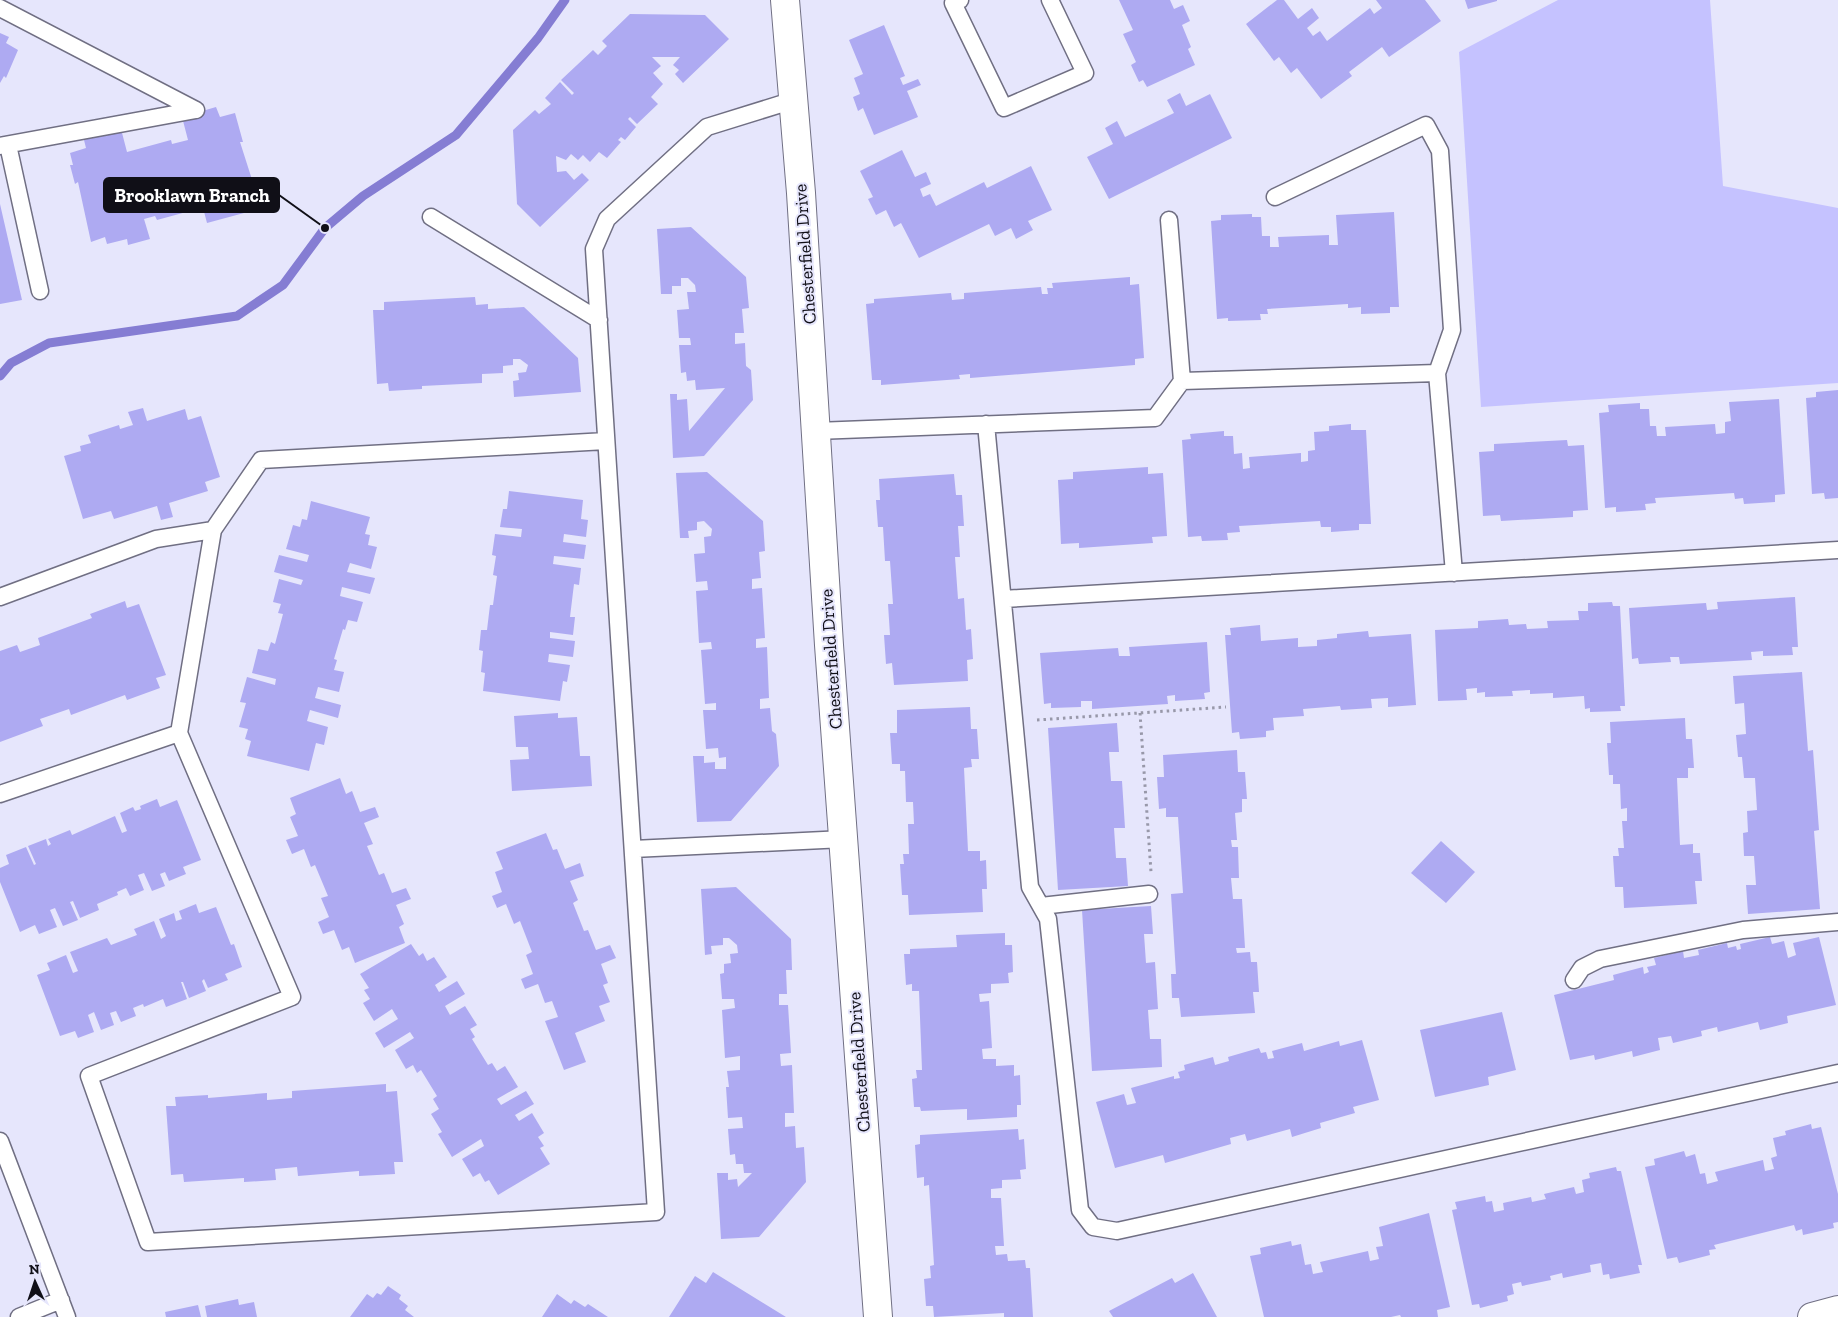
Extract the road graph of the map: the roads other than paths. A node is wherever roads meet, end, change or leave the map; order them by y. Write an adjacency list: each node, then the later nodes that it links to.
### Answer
1 (785, 0): 5 (street, Chesterfield Drive)
2 (960, 0): 3 (lane)
3 (1050, 0)
4 (0, 8): 6 (lane)
5 (794, 100): 11 (lane); 15 (street, Chesterfield Drive)
6 (4, 145): 10 (lane)
7 (1275, 197): 12 (lane)
8 (431, 217): 11 (lane)
9 (1169, 220): 13 (lane)
10 (40, 290)
11 (599, 320): 16 (lane)
12 (1437, 373): 13 (lane); 19 (lane)
13 (1182, 381): 14 (lane)
14 (986, 424): 15 (lane); 21 (lane)
15 (816, 431): 24 (street, Chesterfield Drive)
16 (606, 441): 17 (lane); 25 (lane)
17 (213, 530): 20 (lane); 22 (lane)
18 (1838, 550): 19 (lane)
19 (1454, 572): 21 (lane)
20 (0, 597)
21 (1003, 599): 27 (lane)
22 (180, 733): 23 (lane); 25 (lane)
23 (0, 794)
24 (844, 839): 25 (lane); 36 (street, Chesterfield Drive)
25 (633, 849)
26 (1149, 894): 27 (lane)
27 (1041, 906): 30 (lane)
28 (1838, 922): 29 (lane)
29 (1574, 980)
30 (1838, 1073)
31 (0, 1141): 32 (lane)
32 (60, 1300): 34 (lane); 35 (lane)
33 (1838, 1310): 37 (street)
34 (19, 1317)
35 (67, 1317)
36 (878, 1317)
37 (1812, 1317)

